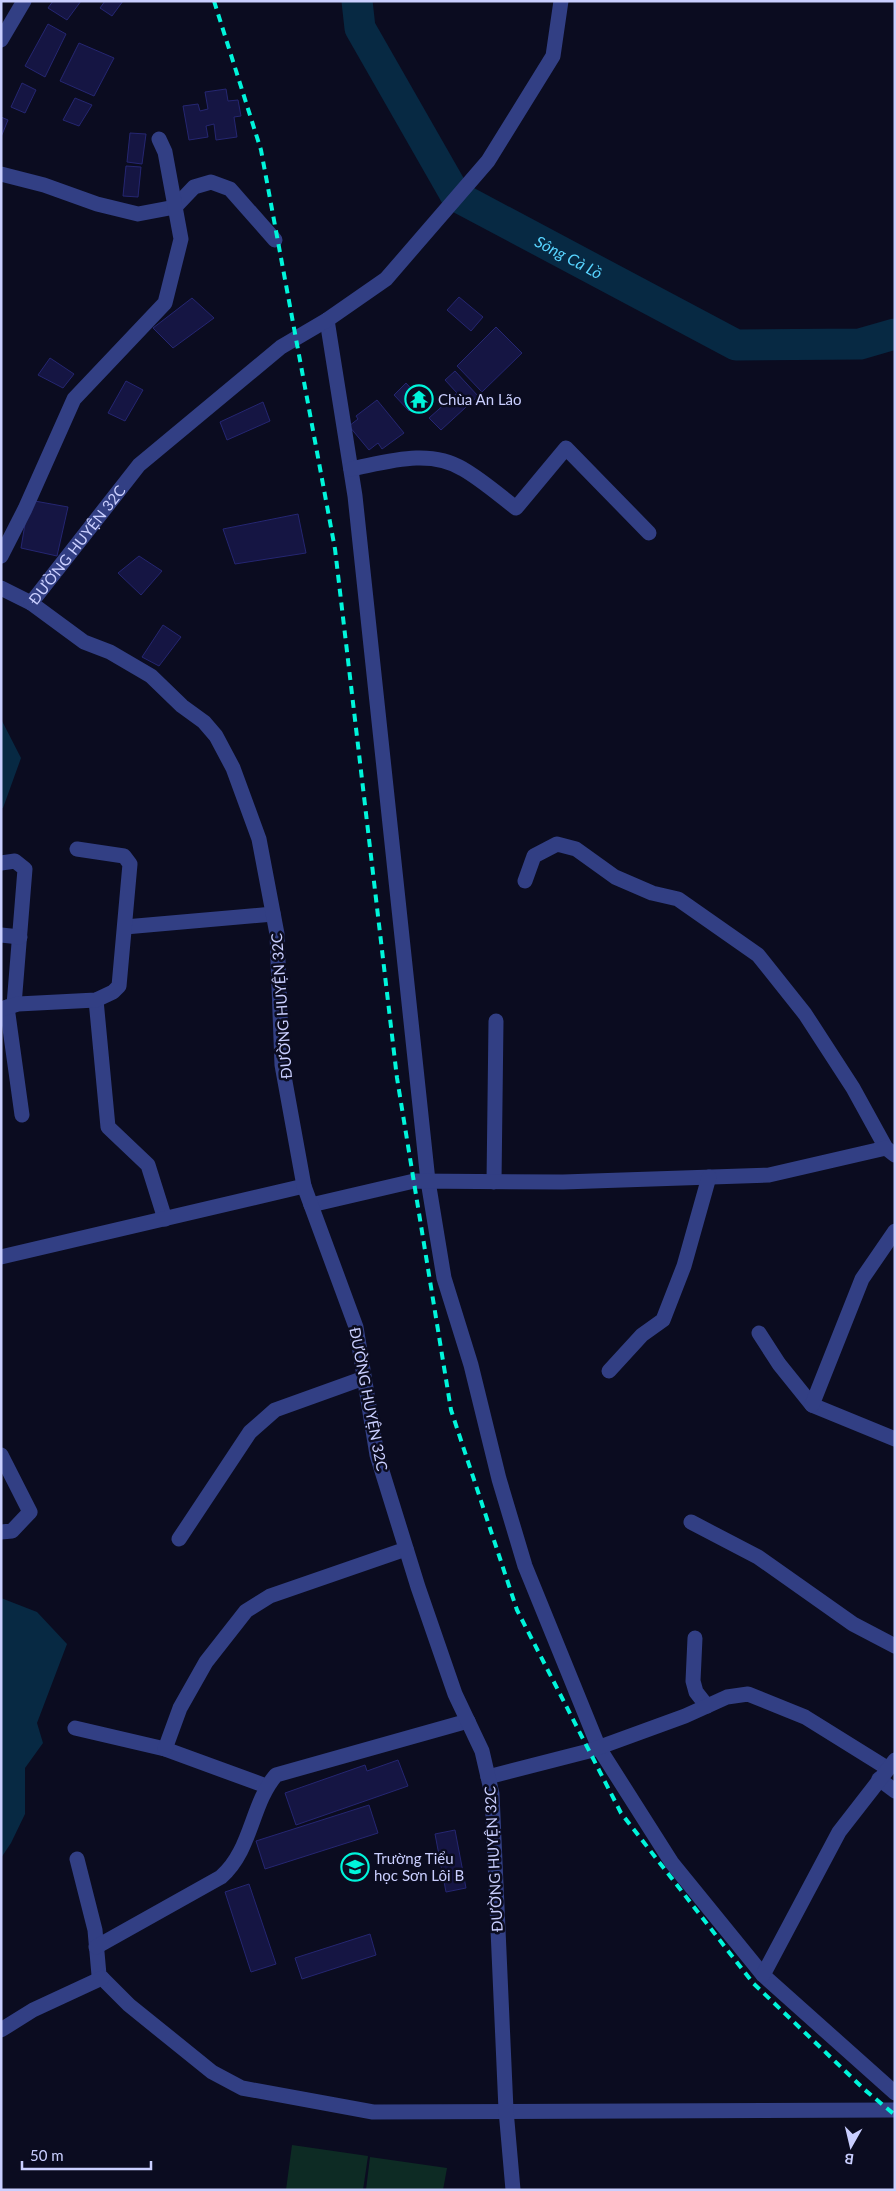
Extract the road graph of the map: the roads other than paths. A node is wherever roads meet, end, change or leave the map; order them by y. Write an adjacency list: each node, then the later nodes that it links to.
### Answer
1 (24, 1): 3 (street)
2 (561, 1): 8 (street, ĐƯỜNG HUYỆN 32C)
3 (1, 40)
4 (159, 139): 6 (street)
5 (1, 174): 6 (street)
6 (175, 207): 7 (street); 11 (street)
7 (275, 240)
8 (328, 320): 9 (street); 13 (street, ĐƯỜNG HUYỆN 32C)
9 (351, 469): 10 (street); 27 (street)
10 (649, 533)
11 (1, 556)
12 (1, 588): 13 (street)
13 (31, 603): 17 (street, ĐƯỜNG HUYỆN 32C)
14 (78, 849): 18 (street)
15 (8, 862): 20 (street)
16 (525, 881): 25 (street)
17 (273, 914): 18 (street); 29 (street, ĐƯỜNG HUYỆN 32C)
18 (125, 927): 21 (street)
19 (1, 935): 20 (street)
20 (20, 936): 22 (street)
21 (96, 1000): 22 (street); 31 (street)
22 (8, 1007): 24 (street)
23 (496, 1021): 28 (street)
24 (22, 1115)
25 (890, 1152): 26 (street)
26 (709, 1177): 28 (street); 35 (street)
27 (428, 1181): 28 (street); 30 (street); 49 (street)
28 (494, 1182)
29 (304, 1186): 30 (street, ĐƯỜNG HUYỆN 32C); 31 (street)
30 (312, 1205): 36 (street, ĐƯỜNG HUYỆN 32C)
31 (165, 1219): 33 (street)
32 (895, 1231): 37 (street)
33 (1, 1257)
34 (758, 1333): 37 (street)
35 (609, 1371)
36 (364, 1378): 42 (street); 43 (street, ĐƯỜNG HUYỆN 32C)
37 (812, 1405): 38 (street)
38 (895, 1439)
39 (1, 1456): 41 (street)
40 (691, 1522): 45 (street)
41 (1, 1532)
42 (179, 1539)
43 (406, 1549): 47 (street, ĐƯỜNG HUYỆN 32C); 50 (street)
44 (695, 1638): 46 (street)
45 (895, 1646)
46 (707, 1706): 49 (street); 51 (street)
47 (468, 1721): 52 (street, ĐƯỜNG HUYỆN 32C); 53 (street)
48 (75, 1728): 50 (street)
49 (599, 1748): 52 (street); 57 (street)
50 (165, 1749): 53 (street)
51 (887, 1769): 54 (street); 57 (street)
52 (488, 1777): 61 (street, ĐƯỜNG HUYỆN 32C)
53 (266, 1786): 56 (street)
54 (895, 1791)
55 (77, 1859): 56 (street)
56 (96, 1947): 58 (street)
57 (763, 1975): 60 (street)
58 (102, 1978): 59 (street); 61 (street)
59 (1, 2030)
60 (895, 2093)
61 (506, 2110): 62 (street); 63 (street, ĐƯỜNG HUYỆN 32C)
62 (895, 2110)
63 (513, 2190)

